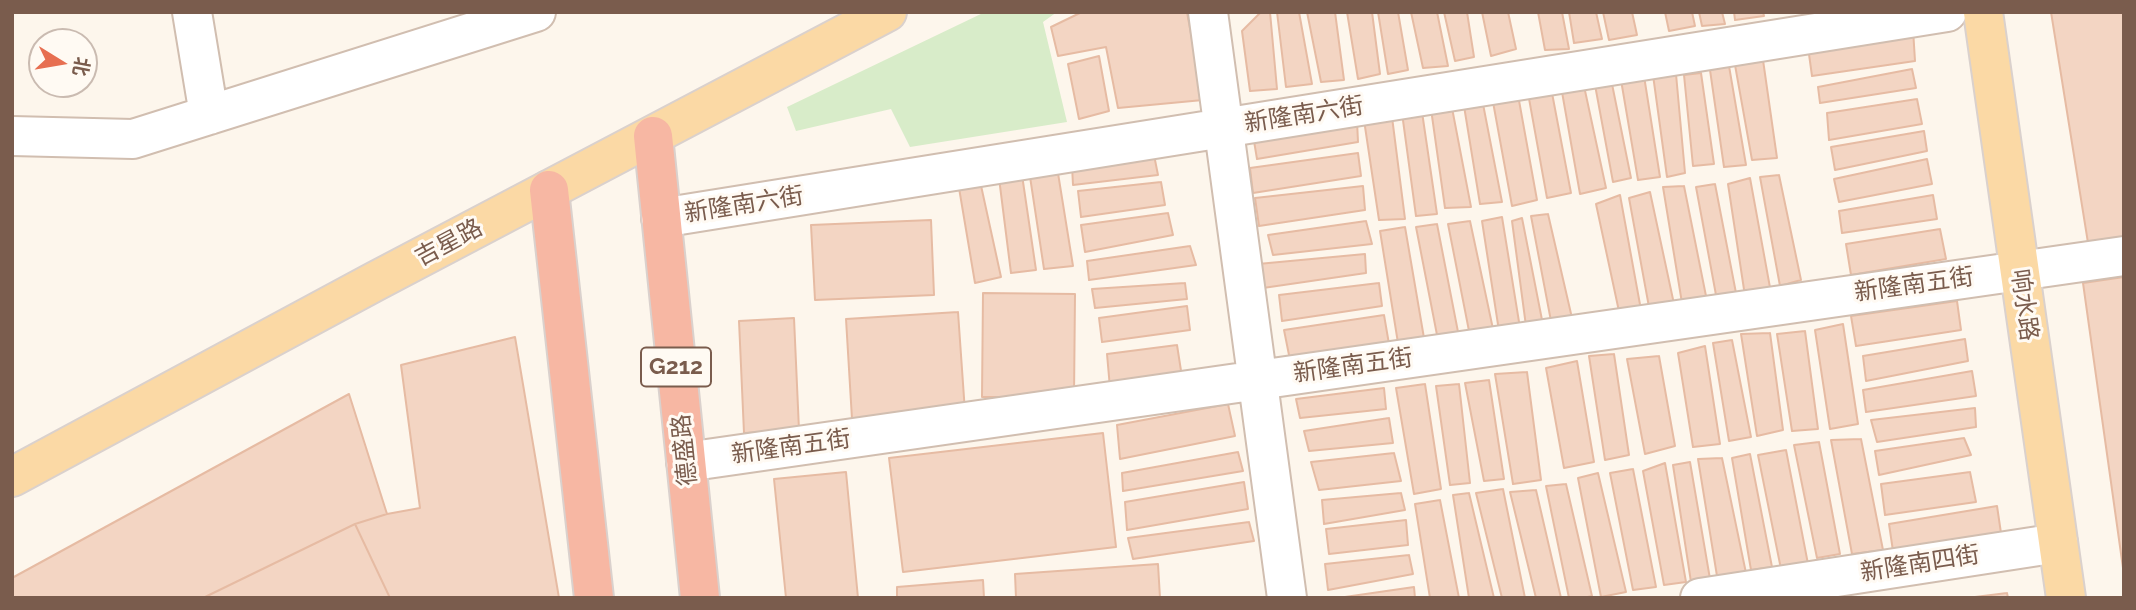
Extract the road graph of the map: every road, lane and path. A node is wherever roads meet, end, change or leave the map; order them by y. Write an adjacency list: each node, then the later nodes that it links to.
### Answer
1 (192, 12): 7 (street)
2 (536, 12): 7 (street)
3 (887, 12): 10 (main road, 吉星路)
4 (1208, 12): 8 (street)
5 (1947, 12): 8 (street, 新隆南六街)
6 (1983, 12): 14 (main road, 响水路)
7 (209, 115): 9 (street)
8 (1224, 128): 12 (street, 新隆南六街); 15 (street)
9 (12, 136)
10 (653, 136): 11 (main road, 吉星路); 12 (highway, 德盛路 / G212)
11 (549, 190): 17 (main road, 吉星路); 19 (highway)
12 (661, 218): 16 (highway, 德盛路 / G212)
13 (2124, 256): 14 (street, 新隆南五街)
14 (2019, 270): 15 (street, 新隆南五街); 18 (main road, 响水路)
15 (1258, 380): 16 (street, 新隆南五街); 21 (street)
16 (686, 462): 20 (highway, 德盛路 / G212)
17 (12, 477)
18 (2058, 543): 22 (street, 新隆南四街); 23 (main road, 响水路)
19 (594, 598)
20 (700, 598)
21 (1287, 598)
22 (1700, 598)
23 (2066, 598)

